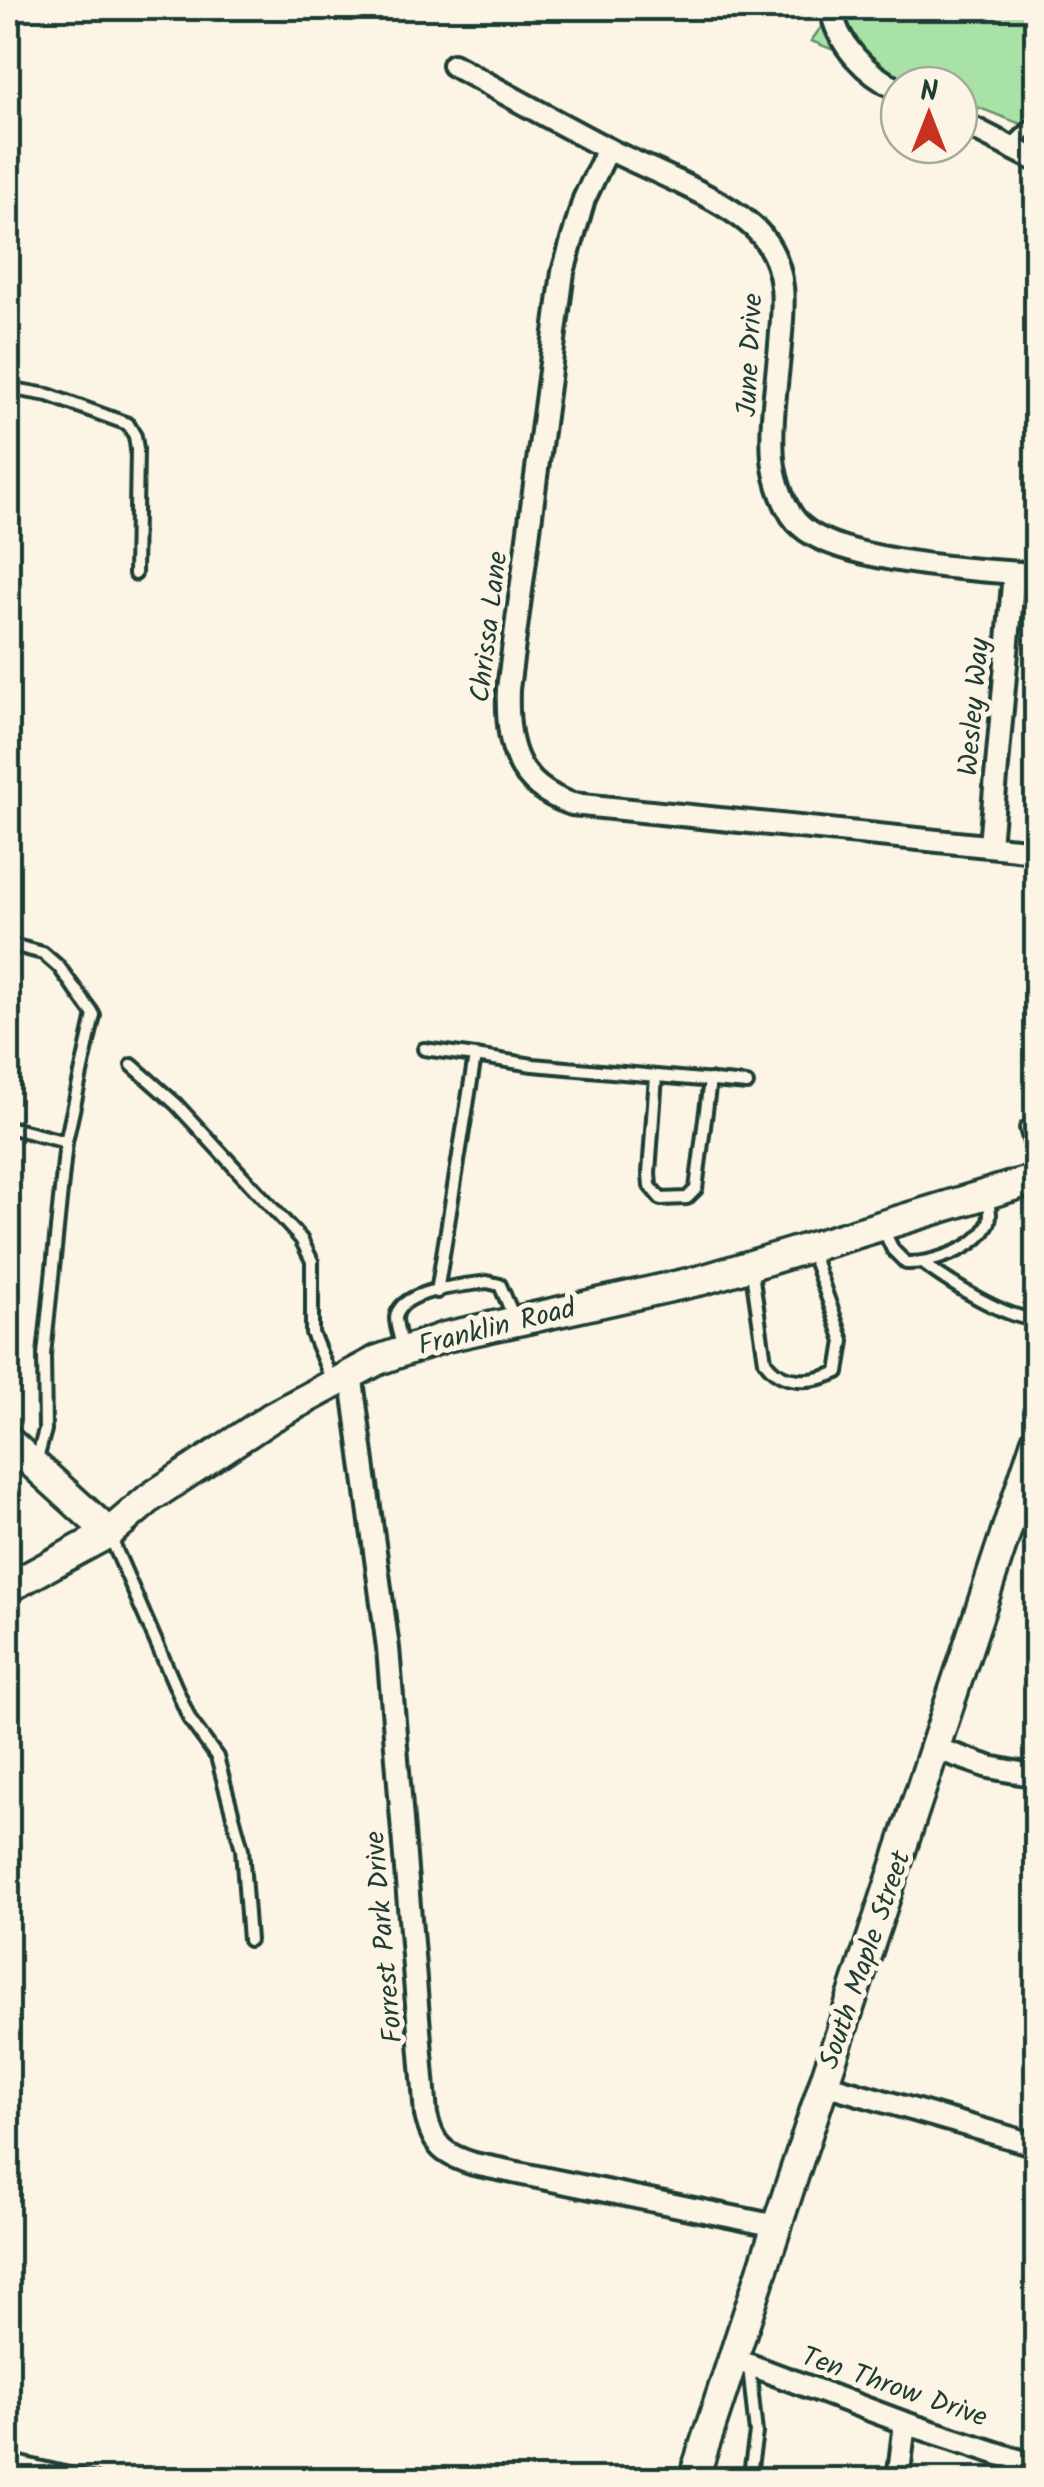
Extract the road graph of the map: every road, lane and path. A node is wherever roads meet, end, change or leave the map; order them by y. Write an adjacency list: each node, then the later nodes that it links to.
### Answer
1 (830, 8): 3 (street)
2 (453, 66): 7 (street, June Drive)
3 (879, 80)
4 (1036, 130): 6 (lane)
5 (979, 131): 6 (street)
6 (1010, 146): 8 (street)
7 (608, 150): 10 (street, June Drive); 13 (street, Chrissa Lane)
8 (1036, 160)
9 (8, 388): 11 (lane)
10 (1014, 573): 12 (street, June Drive); 13 (street, Wesley Way)
11 (135, 574)
12 (1036, 574)
13 (990, 846): 14 (street, Chrissa Lane)
14 (1036, 851)
15 (8, 944): 24 (lane)
16 (424, 1048): 17 (lane)
17 (474, 1056): 19 (lane); 32 (lane)
18 (132, 1065): 36 (lane)
19 (656, 1076): 20 (lane); 20 (lane)
20 (710, 1080): 21 (lane)
21 (747, 1084)
22 (1036, 1124): 25 (lane)
23 (8, 1127): 24 (lane)
24 (66, 1142): 39 (lane)
25 (1036, 1164)
26 (1036, 1179): 27 (street, Franklin Road)
27 (986, 1194): 28 (street, Franklin Road); 30 (lane)
28 (881, 1226): 29 (street, Franklin Road); 30 (lane)
29 (810, 1248): 31 (street, Franklin Road); 31 (lane)
30 (924, 1264): 33 (lane)
31 (751, 1266): 34 (street, Franklin Road)
32 (437, 1292): 34 (lane); 35 (lane)
33 (1036, 1319)
34 (515, 1321): 35 (street, Franklin Road)
35 (403, 1351): 36 (street, Franklin Road)
36 (342, 1378): 40 (street, Franklin Road); 47 (street, Forrest Park Drive)
37 (8, 1440): 39 (street)
38 (1036, 1441): 42 (street, South Maple Street)
39 (35, 1466): 40 (street)
40 (109, 1532): 41 (street, Franklin Road); 44 (lane)
41 (8, 1588)
42 (937, 1749): 43 (street); 45 (street, South Maple Street)
43 (1036, 1776)
44 (249, 1940)
45 (824, 2084): 46 (street); 47 (street, South Maple Street)
46 (1036, 2145)
47 (777, 2226): 48 (street, South Maple Street)
48 (741, 2362): 49 (street, Ten Throw Drive); 55 (street, South Maple Street); 56 (lane)
49 (905, 2423): 52 (street, Ten Throw Drive); 57 (street)
50 (8, 2460): 51 (lane)
51 (20, 2462): 53 (lane); 54 (lane)
52 (1036, 2466)
53 (20, 2480)
54 (94, 2480)
55 (693, 2480)
56 (749, 2480)
57 (898, 2480)

